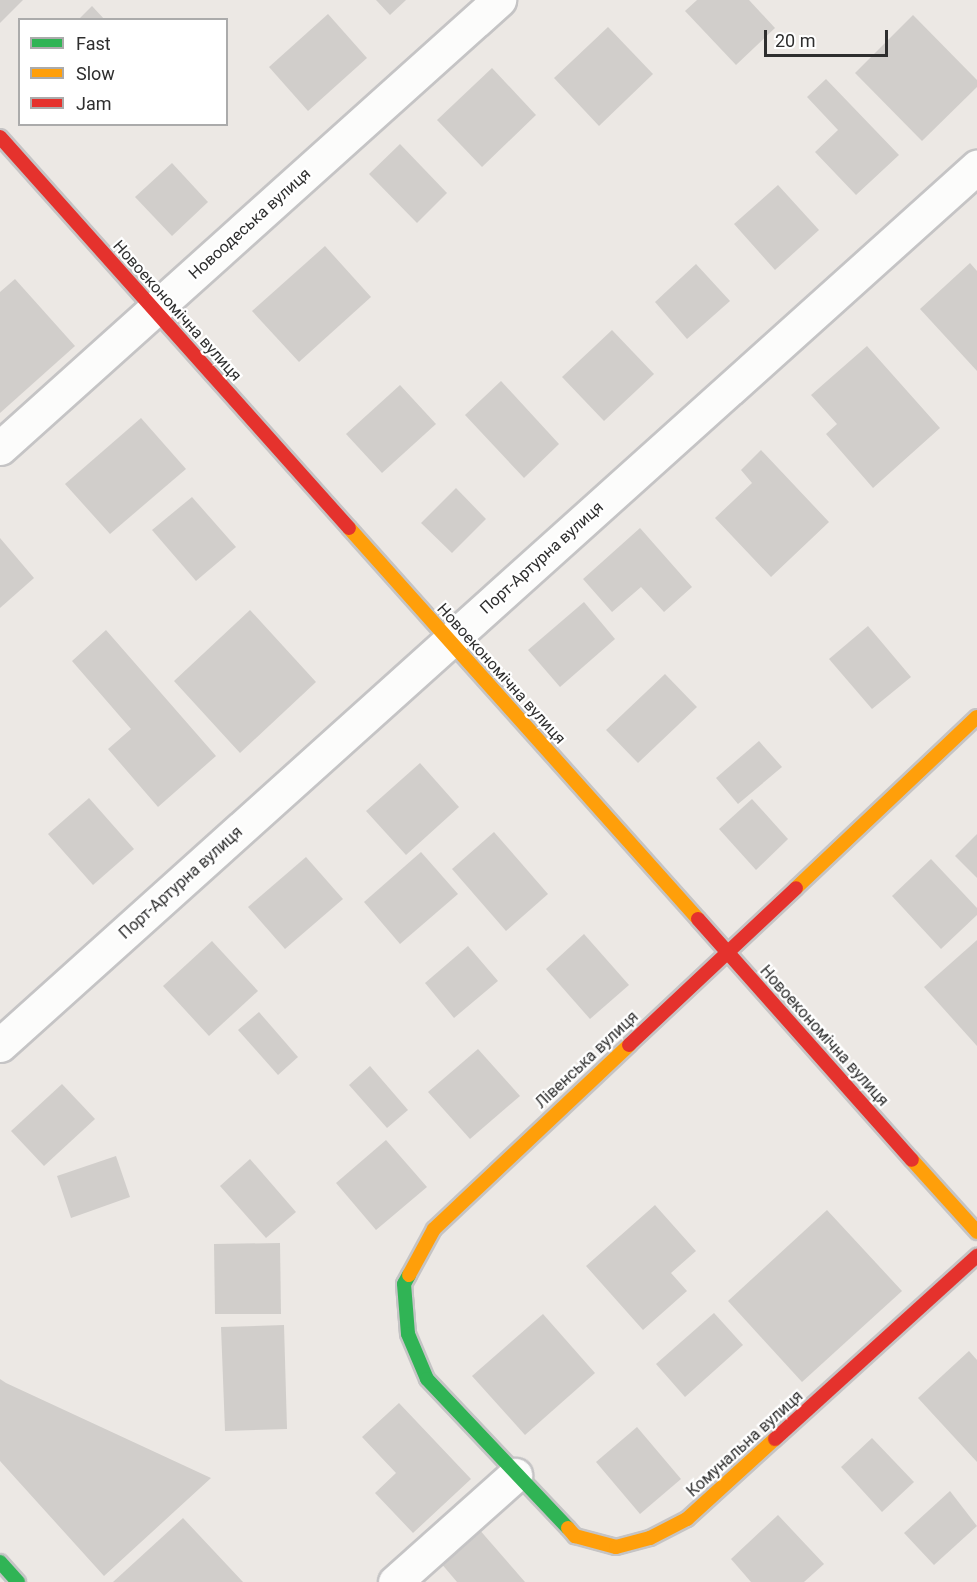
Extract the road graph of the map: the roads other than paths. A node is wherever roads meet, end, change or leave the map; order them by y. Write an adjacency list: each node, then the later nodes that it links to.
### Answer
1 (499, 0): 4 (street, Новоодеська вулиця)
2 (0, 137): 4 (street, Новоекономічна вулиця)
3 (977, 166): 6 (street, Порт-Артурна вулиця)
4 (154, 311): 5 (street, Новоодеська вулиця); 6 (street, Новоекономічна вулиця)
5 (0, 448)
6 (450, 642): 8 (street, Новоекономічна вулиця); 9 (street, Порт-Артурна вулиця)
7 (977, 717): 8 (street, Лівенська вулиця)
8 (727, 951): 10 (street, Новоекономічна вулиця); 12 (street, Лівенська вулиця)
9 (0, 1045)
10 (977, 1232)
11 (977, 1256): 12 (street, Комунальна вулиця)
12 (515, 1475): 15 (street)
13 (0, 1562): 14 (street)
14 (18, 1582)
15 (395, 1582)

